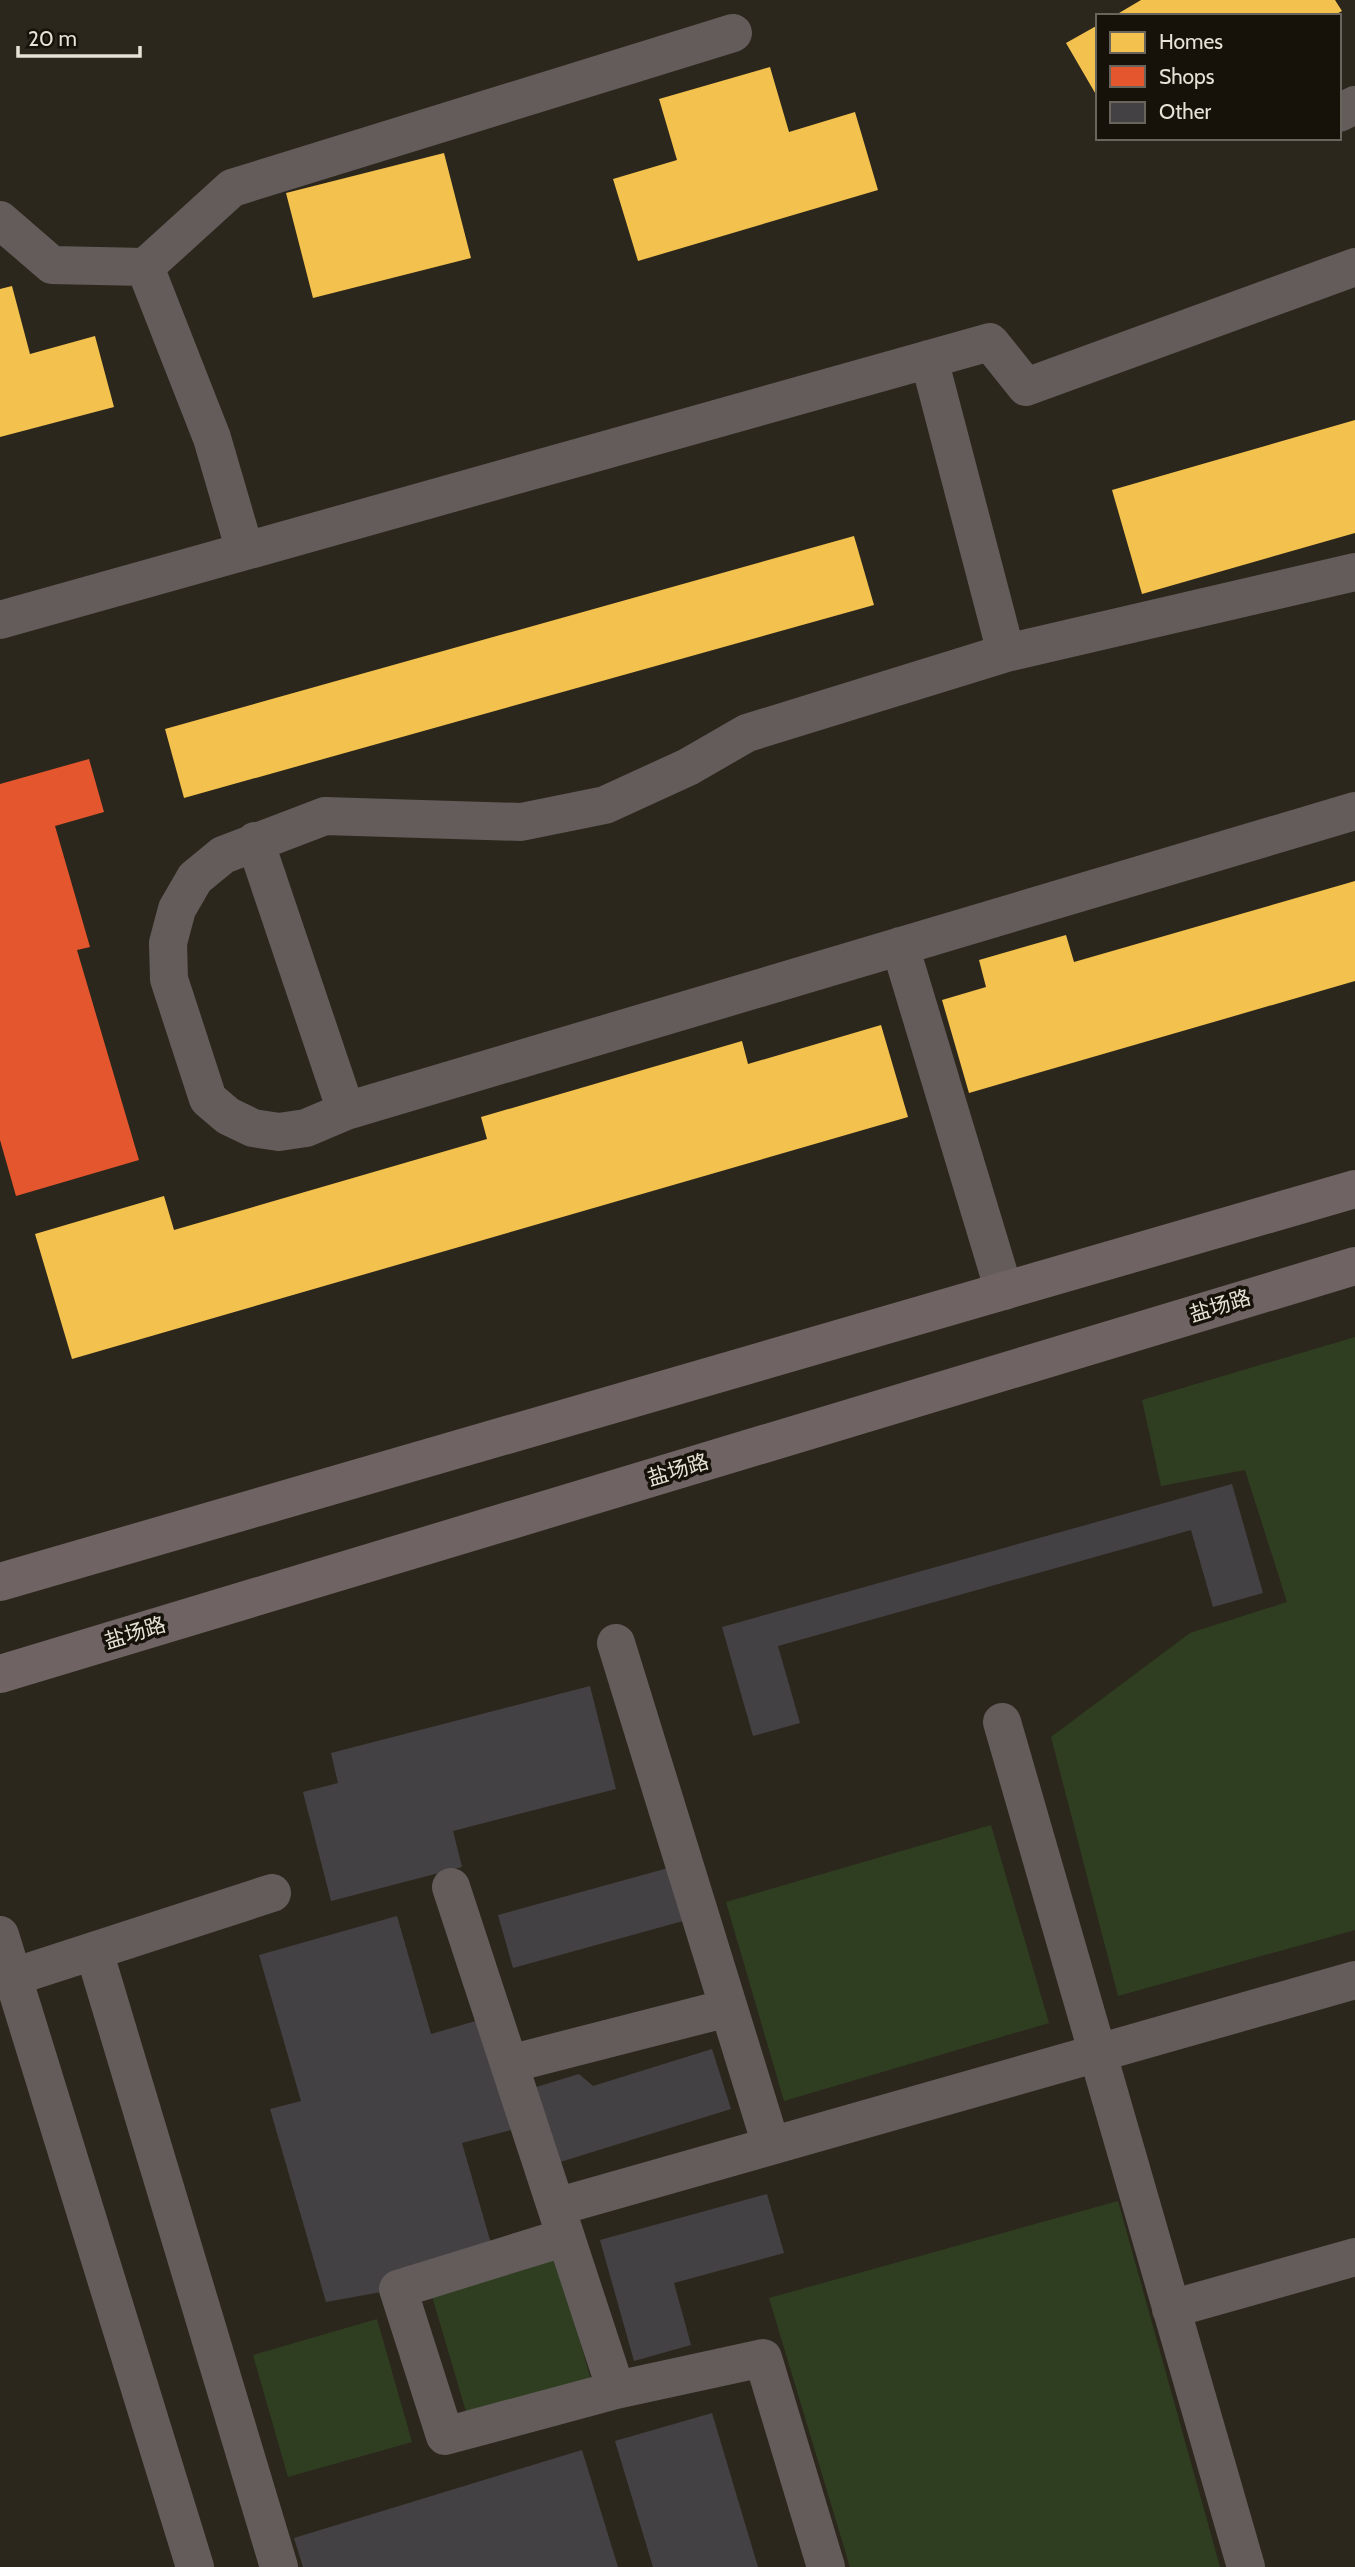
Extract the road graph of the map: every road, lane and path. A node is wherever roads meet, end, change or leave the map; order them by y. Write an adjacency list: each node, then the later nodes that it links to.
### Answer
1 (733, 33): 3 (street)
2 (0, 220): 3 (street)
3 (145, 267): 6 (street)
4 (1355, 267): 5 (street)
5 (929, 359): 6 (street); 9 (street)
6 (245, 551): 8 (street)
7 (1355, 572): 9 (street)
8 (0, 620)
9 (1006, 653): 11 (street)
10 (1355, 811): 12 (street)
11 (256, 841): 13 (street); 13 (street)
12 (900, 946): 13 (street); 16 (street)
13 (346, 1111)
14 (1355, 1189): 16 (main road)
15 (1355, 1266): 19 (main road, 盐场路)
16 (1004, 1291): 17 (main road)
17 (0, 1582)
18 (616, 1643): 27 (street)
19 (0, 1674)
20 (1002, 1722): 28 (street)
21 (450, 1887): 29 (street)
22 (272, 1893): 24 (street)
23 (0, 1935): 25 (street)
24 (94, 1951): 25 (street); 36 (street)
25 (13, 1977): 35 (street)
26 (1355, 1980): 28 (street)
27 (728, 2008): 29 (street); 30 (street)
28 (1097, 2052): 30 (street); 33 (street)
29 (509, 2064): 31 (street)
30 (771, 2145): 31 (street)
31 (561, 2222): 34 (street); 34 (street)
32 (1355, 2257): 33 (street)
33 (1171, 2309): 38 (street)
34 (617, 2390): 37 (street)
35 (195, 2567)
36 (279, 2567)
37 (826, 2567)
38 (1246, 2567)

